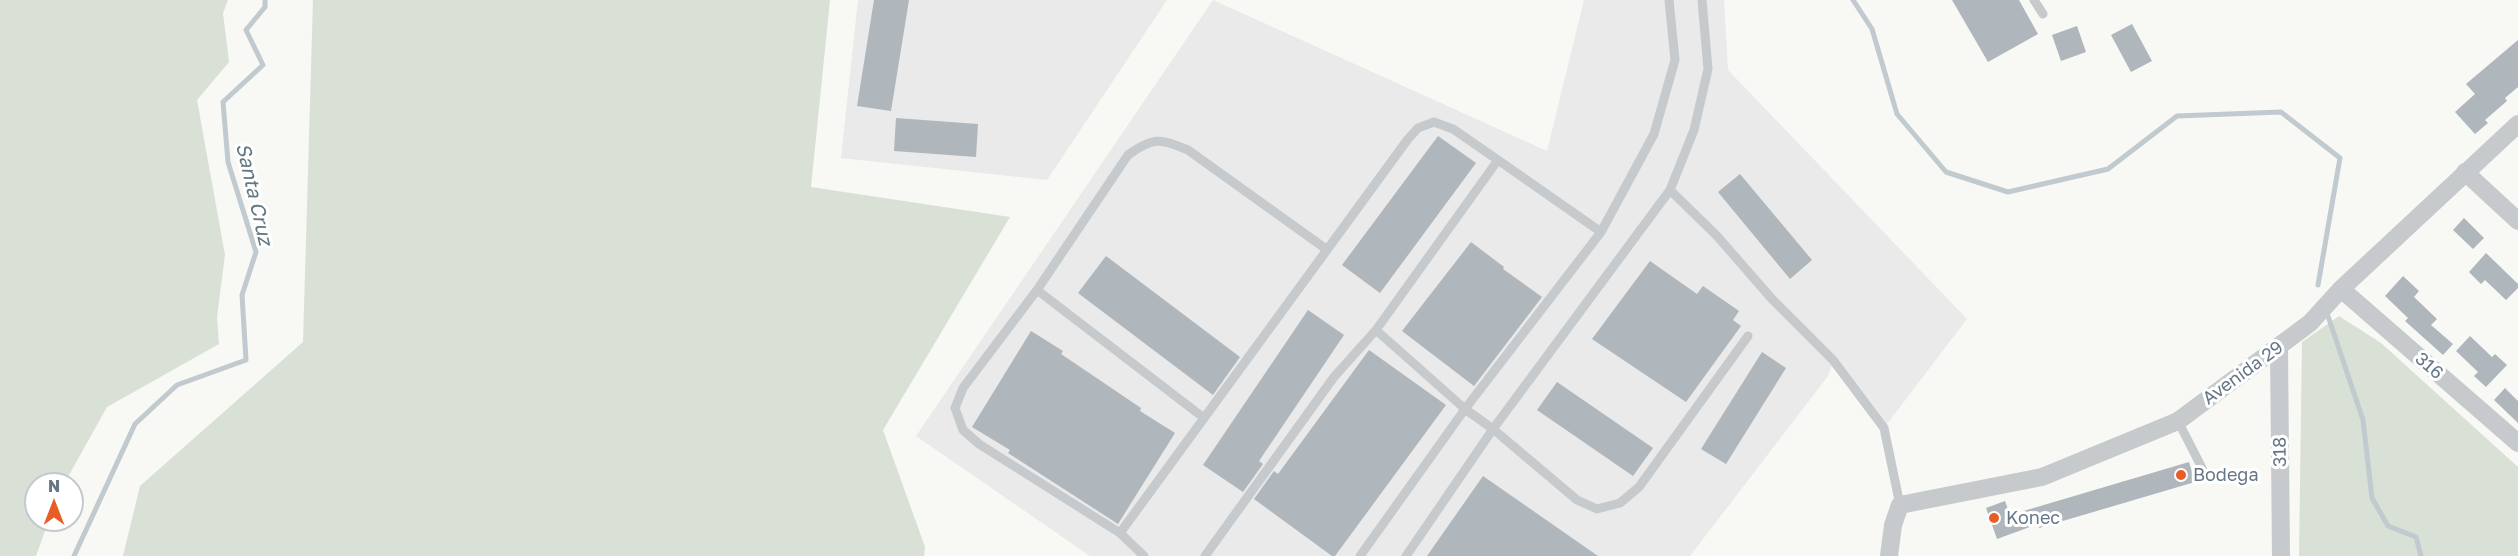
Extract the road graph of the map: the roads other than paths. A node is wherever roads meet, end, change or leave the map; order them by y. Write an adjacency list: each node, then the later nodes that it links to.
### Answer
1 (1669, 0): 10 (lane)
2 (1702, 0): 8 (lane)
3 (2034, 0): 4 (lane)
4 (2043, 14)
5 (2518, 124): 7 (street, Avenida 29)
6 (1498, 160): 10 (lane); 11 (lane); 14 (lane)
7 (2465, 172): 9 (street); 12 (street, Avenida 29)
8 (1670, 190): 20 (lane); 23 (lane)
9 (2518, 221)
10 (1601, 232): 17 (lane)
11 (1326, 249): 13 (lane); 18 (lane)
12 (2341, 289): 16 (street, Avenida 29); 21 (street, 316)
13 (1037, 290): 18 (lane); 24 (lane)
14 (1376, 330): 17 (lane); 26 (lane)
15 (1748, 336): 20 (lane)
16 (2279, 348): 19 (street, Avenida 29); 30 (street, 318)
17 (1465, 409): 20 (lane); 27 (lane)
18 (1204, 418): 24 (lane)
19 (2178, 421): 22 (lane); 23 (street, Avenida 29)
20 (1493, 429): 28 (lane)
21 (2518, 443)
22 (2204, 472)
23 (1900, 505): 29 (street)
24 (1120, 533): 25 (lane)
25 (1144, 556)
26 (1206, 556)
27 (1360, 556)
28 (1406, 556)
29 (1889, 556)
30 (2281, 556)

